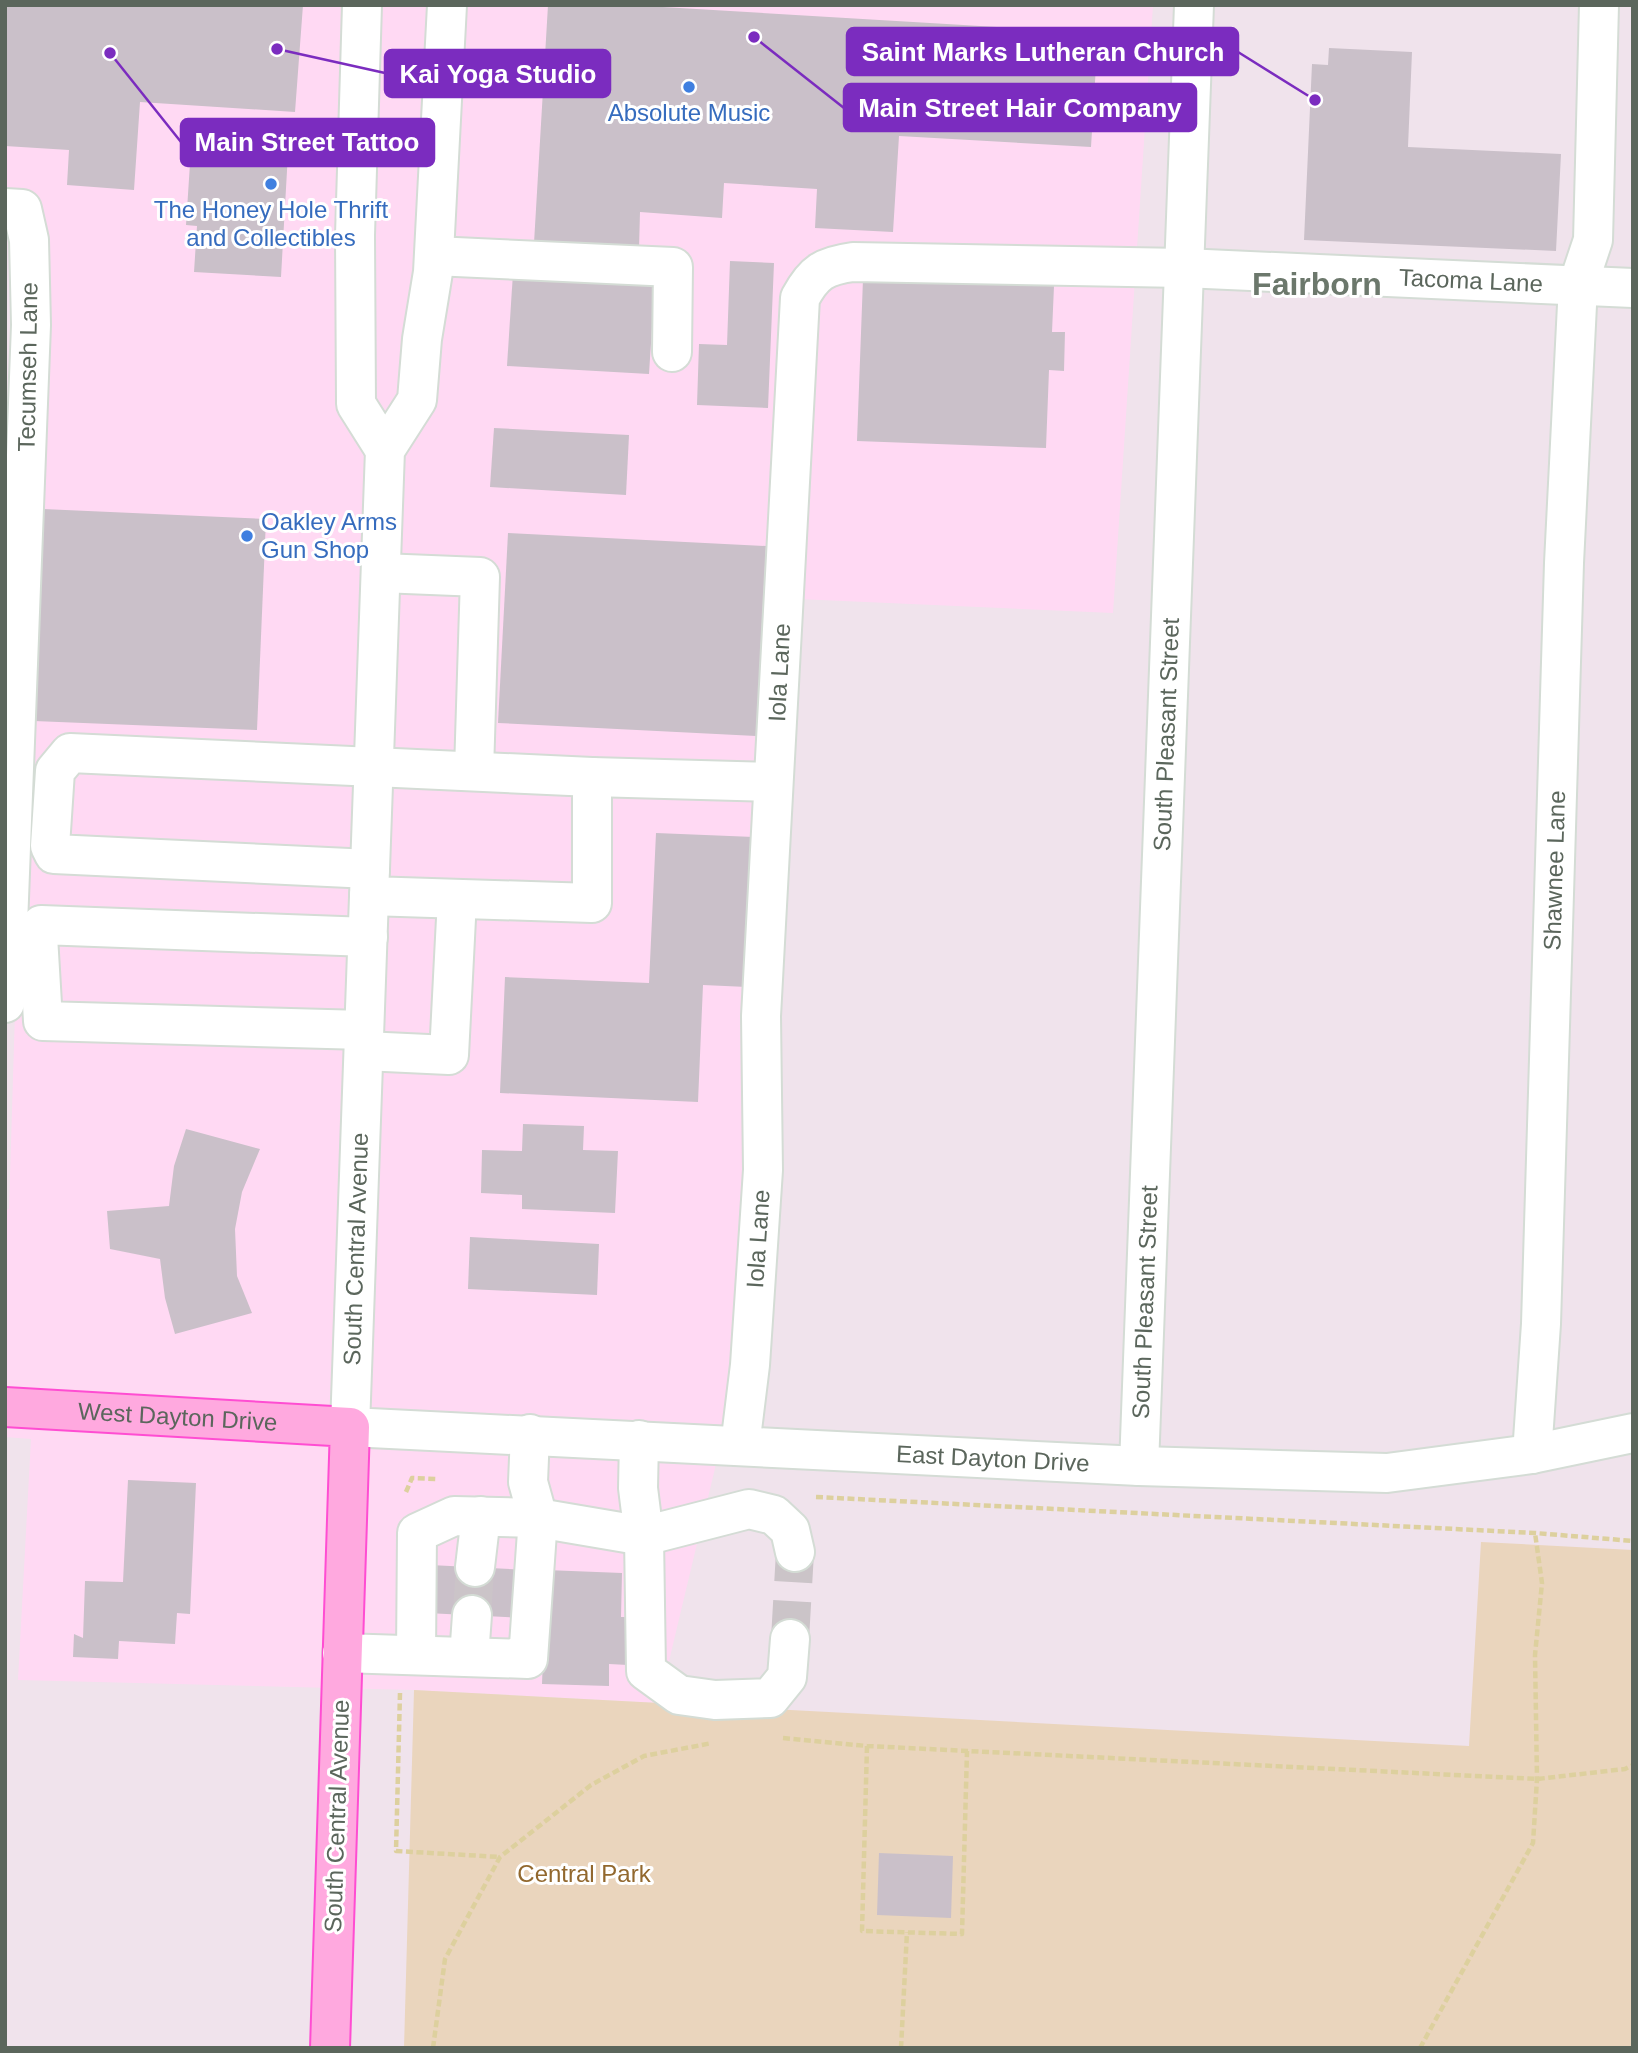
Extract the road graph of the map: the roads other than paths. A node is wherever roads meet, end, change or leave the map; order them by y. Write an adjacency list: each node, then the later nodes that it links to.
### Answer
1 (362, 5): 11 (street)
2 (447, 5): 6 (street)
3 (1194, 5): 7 (street, South Pleasant Street)
4 (1599, 5): 8 (street, Shawnee Lane)
5 (5, 208): 20 (street, Tecumseh Lane)
6 (434, 256): 10 (street); 11 (street)
7 (1184, 268): 8 (street, Tacoma Lane); 16 (street, Iola Lane); 29 (street, South Pleasant Street)
8 (1578, 285): 9 (street, Tacoma Lane); 28 (street, Shawnee Lane)
9 (1633, 288)
10 (672, 352)
11 (385, 450): 12 (street, South Central Avenue)
12 (381, 573): 13 (street, South Central Avenue); 14 (street)
13 (374, 766): 14 (street); 17 (street, South Central Avenue); 17 (street)
14 (474, 771): 15 (street)
15 (592, 778): 16 (street); 18 (street)
16 (772, 782): 27 (street, Iola Lane)
17 (370, 883): 18 (street); 19 (street, South Central Avenue)
18 (457, 899): 21 (street)
19 (368, 937): 21 (street, South Central Avenue); 21 (street)
20 (5, 1003)
21 (364, 1040): 23 (street, South Central Avenue)
22 (5, 1406): 23 (main road, West Dayton Drive)
23 (350, 1427): 25 (street, East Dayton Drive); 37 (main road, South Central Avenue)
24 (1633, 1433): 28 (street, East Dayton Drive)
25 (530, 1434): 26 (street, East Dayton Drive); 31 (street)
26 (639, 1440): 27 (street, East Dayton Drive); 32 (street)
27 (740, 1446): 29 (street, East Dayton Drive)
28 (1532, 1454): 29 (street, East Dayton Drive)
29 (1139, 1466)
30 (481, 1516): 31 (street); 34 (street); 38 (street)
31 (538, 1518): 32 (street); 39 (street)
32 (643, 1536): 33 (street); 36 (street)
33 (795, 1552)
34 (475, 1567)
35 (472, 1615): 39 (street)
36 (790, 1639)
37 (342, 1653): 38 (street); 40 (main road, South Central Avenue)
38 (416, 1655): 39 (street)
39 (469, 1657)
40 (330, 2048)

